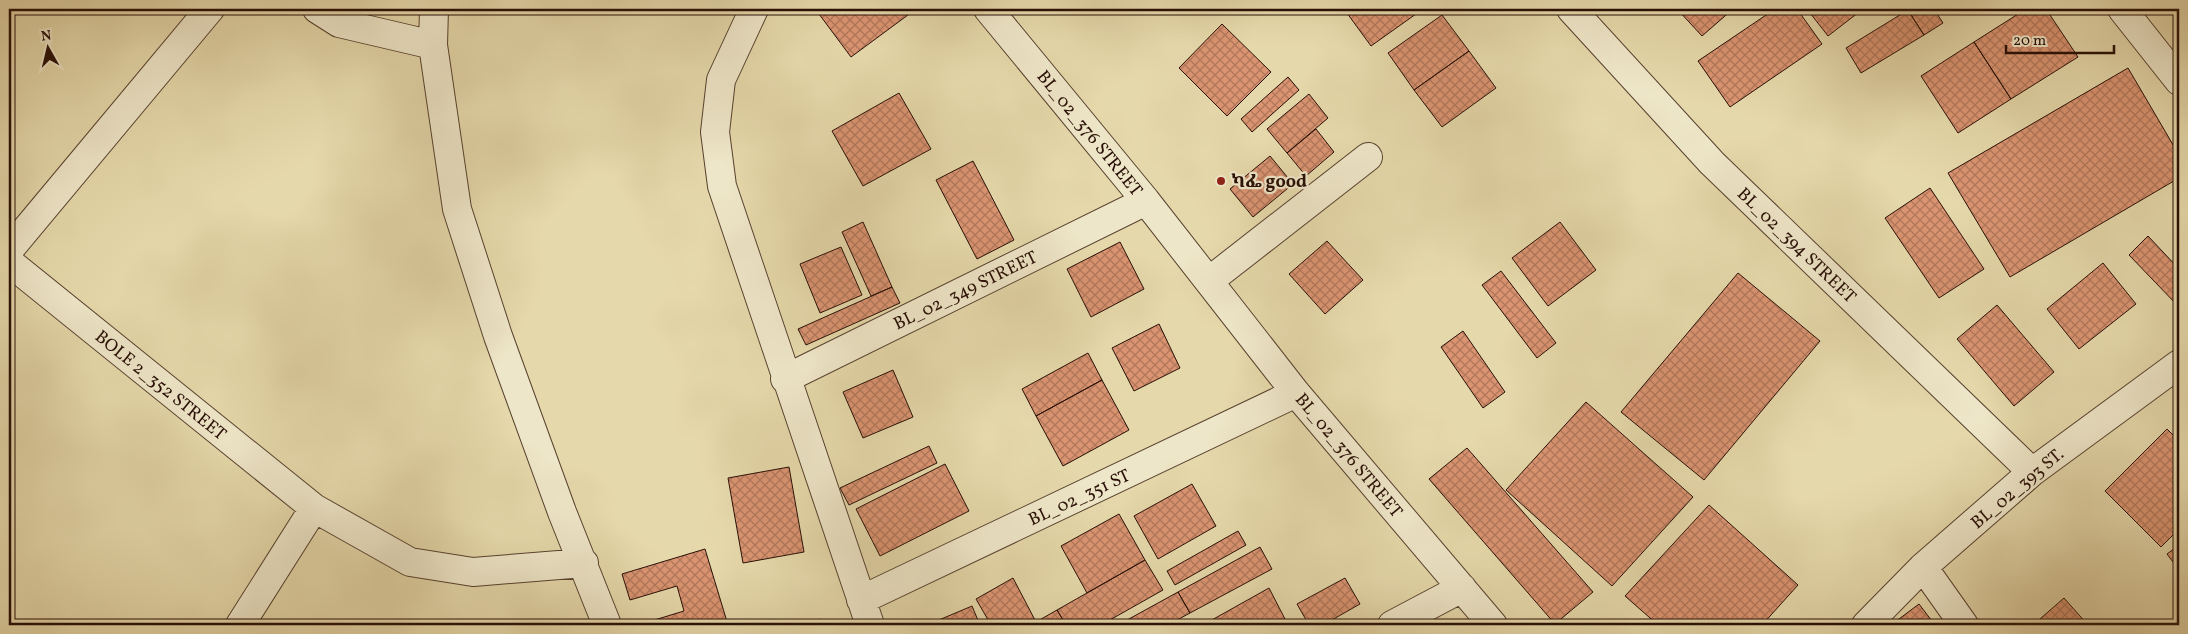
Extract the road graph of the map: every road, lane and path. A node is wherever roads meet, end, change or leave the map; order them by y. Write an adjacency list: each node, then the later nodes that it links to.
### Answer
1 (210, 9): 12 (street)
2 (318, 9): 8 (street)
3 (434, 9): 8 (street)
4 (754, 9): 16 (street)
5 (988, 9): 11 (street, BL_02_376 STREET)
6 (1571, 9): 18 (street, BL_02_394 STREET)
7 (2122, 9): 9 (street)
8 (433, 45): 20 (street)
9 (2179, 81)
10 (1368, 156): 14 (street)
11 (1146, 201): 14 (street, BL_02_376 STREET); 16 (street, BL_02_349 STREET)
12 (9, 250)
13 (9, 262): 19 (street, BOLE 2_352 STREET)
14 (1208, 281): 17 (street, BL_02_376 STREET)
15 (2179, 364): 18 (street, BL_02_393 ST.)
16 (785, 379): 23 (street)
17 (1296, 393): 22 (street, BL_02_376 STREET); 23 (street, BL_02_351 ST)
18 (2032, 472): 21 (street, BL_02_393 ST.)
19 (314, 508): 20 (street, BOLE 2_352 STREET); 24 (street)
20 (584, 563): 25 (street)
21 (1923, 568): 28 (street, BL_02_393 ST.); 29 (street)
22 (1462, 588): 26 (street); 27 (street, BL_02_376 STREET)
23 (866, 613)
24 (240, 625)
25 (607, 625)
26 (1392, 625)
27 (1493, 625)
28 (1866, 625)
29 (1964, 625)

